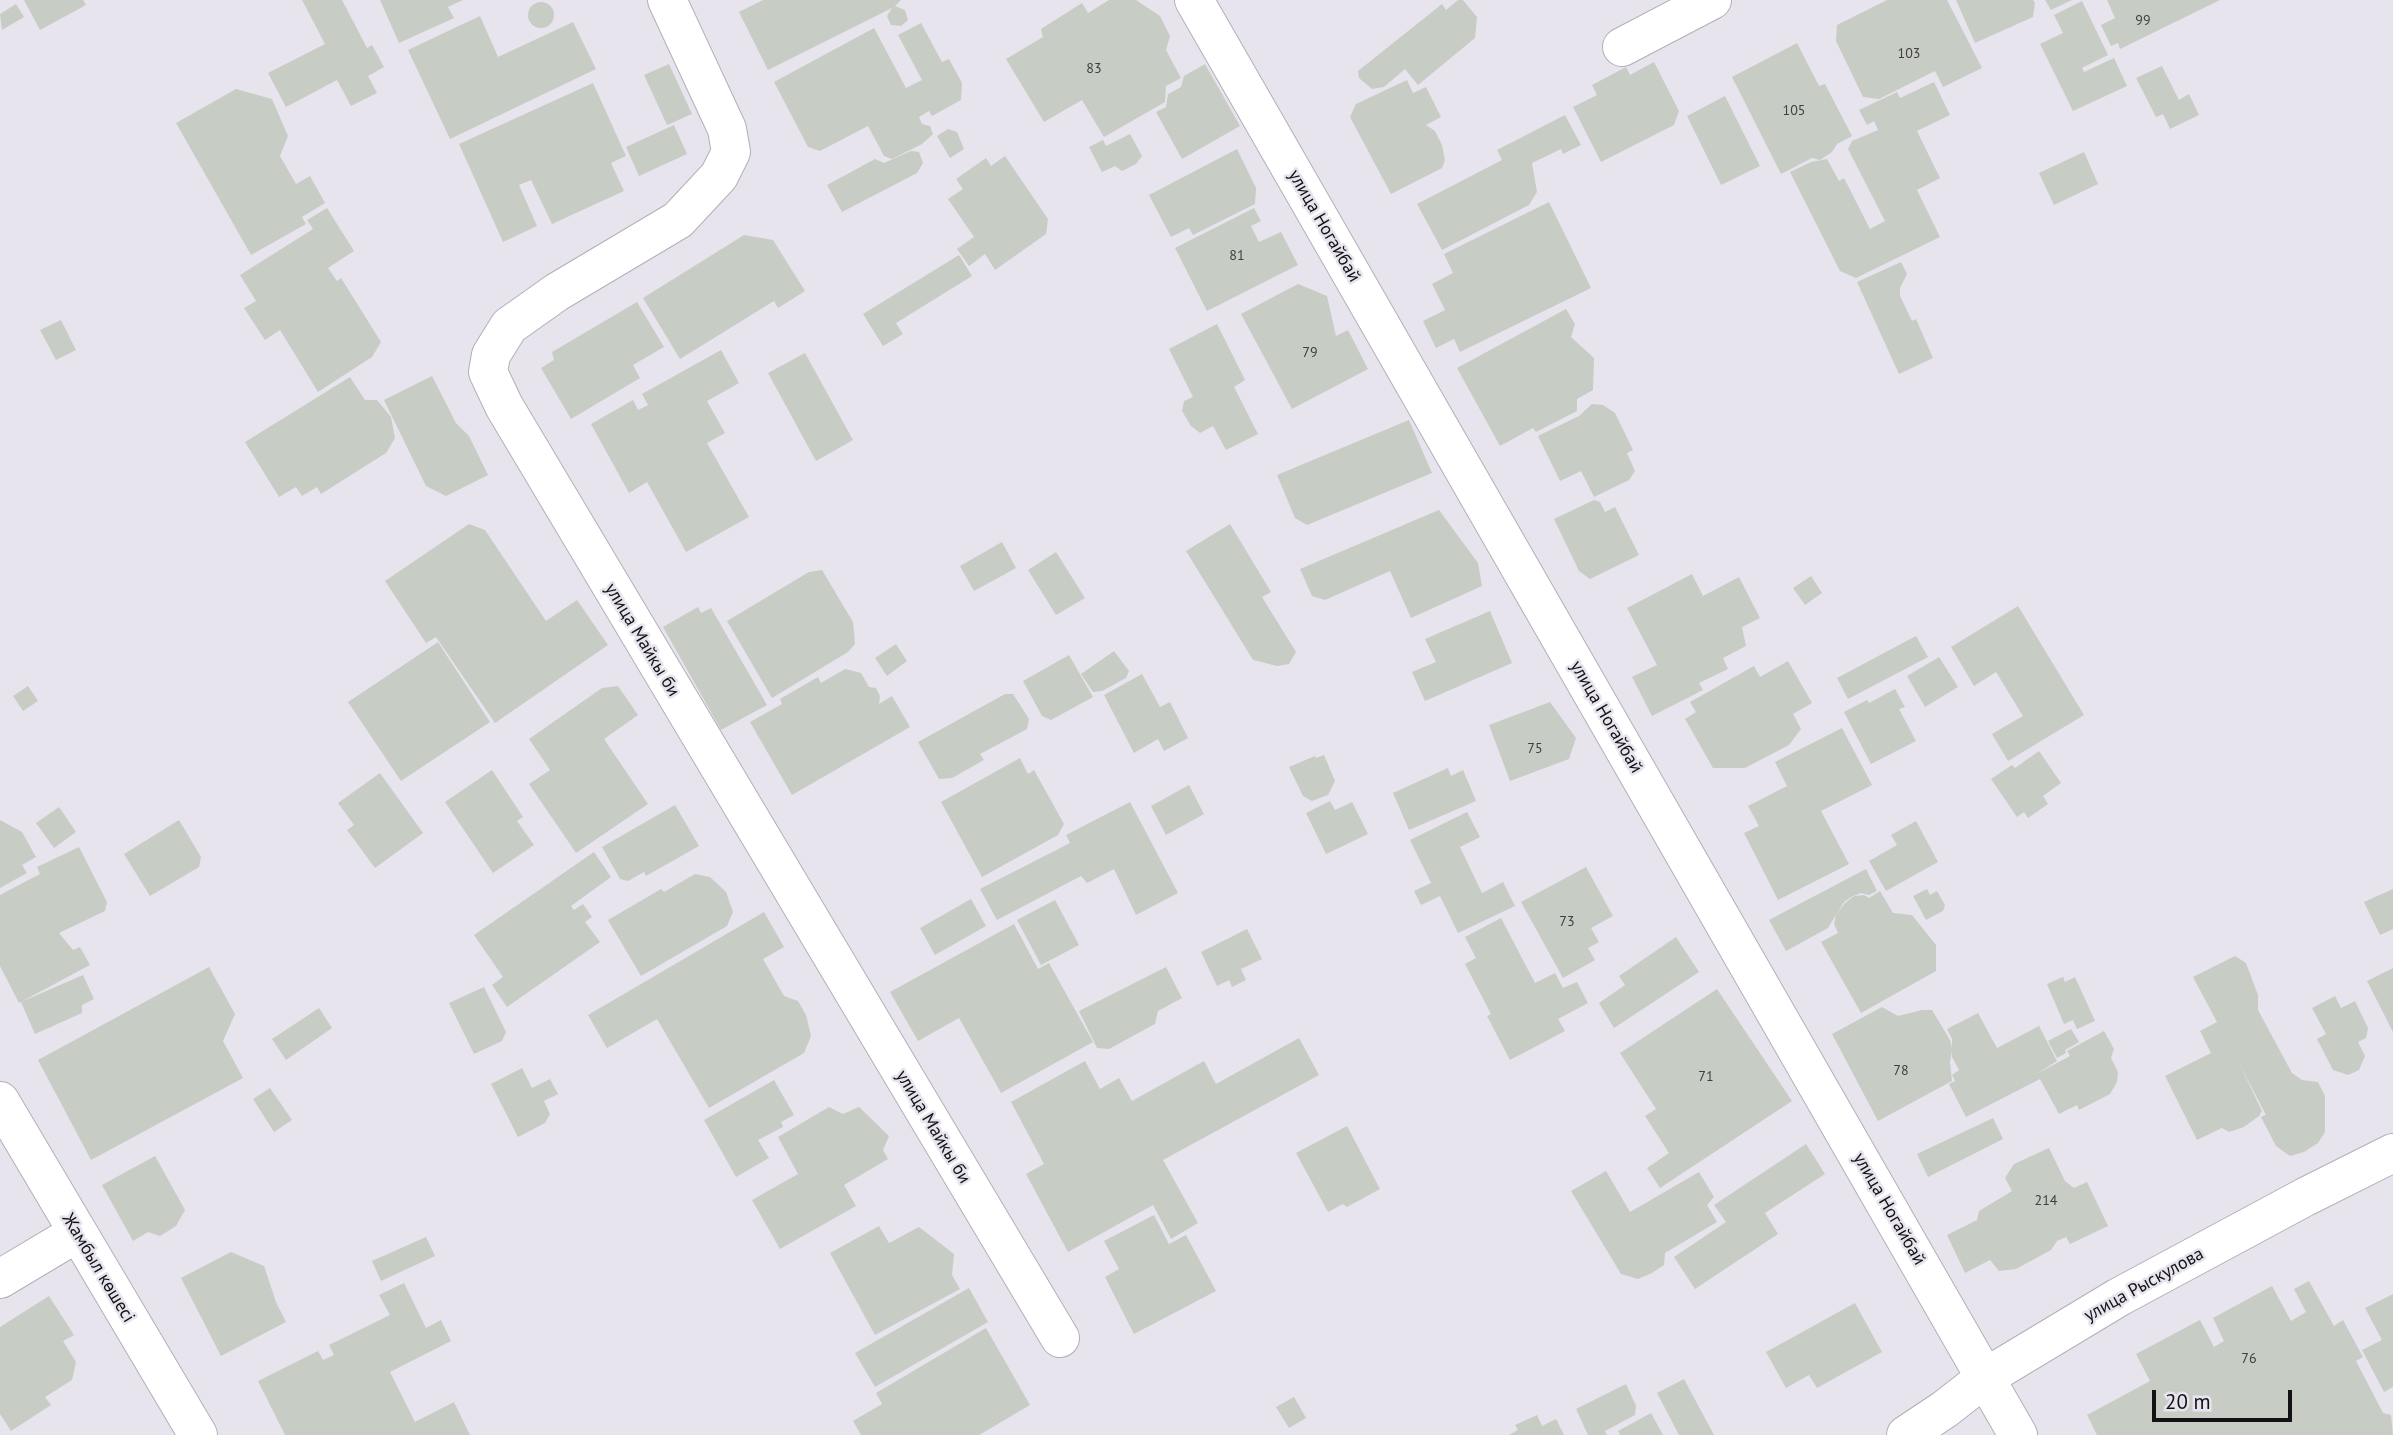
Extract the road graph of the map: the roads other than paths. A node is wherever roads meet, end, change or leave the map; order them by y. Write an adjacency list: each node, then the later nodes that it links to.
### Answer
1 (667, 0): 9 (street, улица Майкы би)
2 (1194, 0): 10 (street, улица Ногайбай)
3 (1712, 0): 4 (street)
4 (1622, 47)
5 (0, 1101): 7 (street, Жамбыл көшесі)
6 (2393, 1153): 10 (street, улица Рыскулова)
7 (77, 1233): 8 (street); 11 (street, Жамбыл көшесі)
8 (0, 1279)
9 (1060, 1338)
10 (1986, 1377): 12 (street, улица Рыскулова); 13 (street, улица Ногайбай)
11 (198, 1435)
12 (1906, 1435)
13 (2018, 1435)

